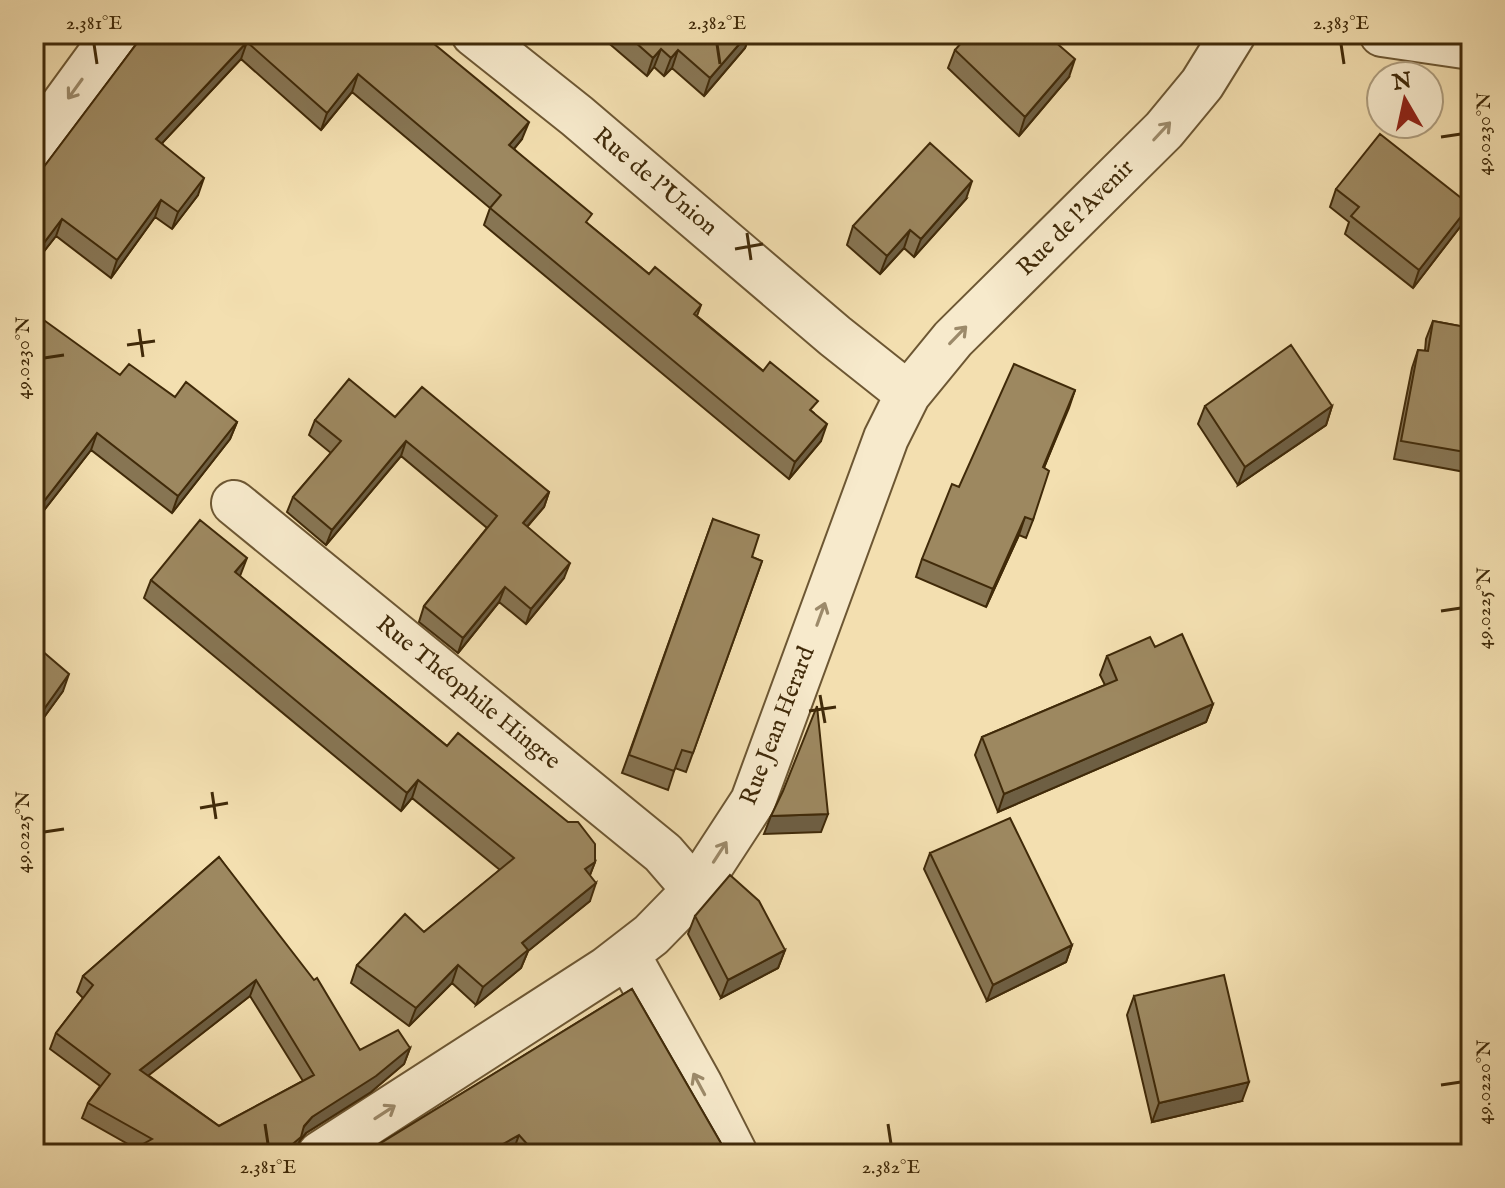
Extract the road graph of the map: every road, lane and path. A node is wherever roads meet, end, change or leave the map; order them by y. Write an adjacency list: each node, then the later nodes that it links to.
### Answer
1 (115, 34): 6 (street, one-way to 6)
2 (474, 34): 7 (street, Rue de l'Union)
3 (1233, 34): 7 (street, Rue de l'Avenir, one-way to 3)
4 (1382, 34): 5 (street)
5 (1471, 47)
6 (34, 145)
7 (908, 394): 9 (street, Rue Jean Herard, one-way to 7)
8 (234, 503): 9 (street, Rue Théophile Hingre)
9 (695, 890): 10 (street, Rue Jean Herard)
10 (627, 954): 11 (street, Rue Jean Herard, one-way to 10); 12 (street, one-way to 10)
11 (320, 1154)
12 (735, 1154)

